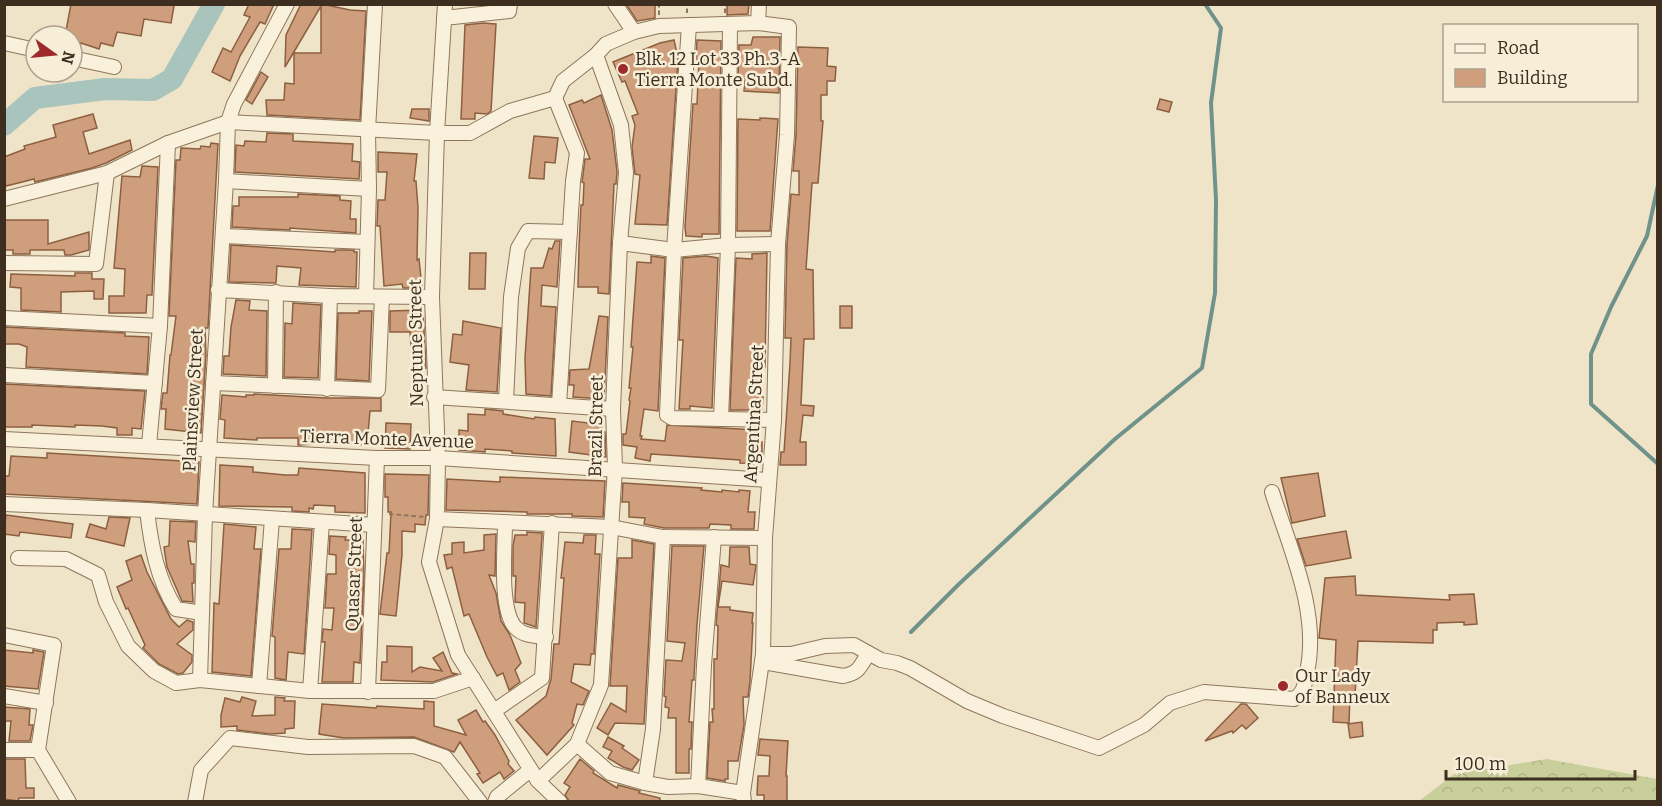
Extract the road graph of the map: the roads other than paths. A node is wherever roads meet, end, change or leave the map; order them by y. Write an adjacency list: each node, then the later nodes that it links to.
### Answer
1 (287, 4): 17 (street, Plainsview Street)
2 (375, 4): 18 (street)
3 (510, 4): 6 (street)
4 (615, 4): 10 (street)
5 (759, 4): 7 (street)
6 (445, 11): 19 (street, Neptune Street)
7 (758, 23): 8 (street); 29 (street, Argentina Street)
8 (730, 24): 9 (street); 30 (street)
9 (689, 25): 10 (street); 31 (street)
10 (634, 32): 13 (street)
11 (4, 43): 12 (street)
12 (24, 47)
13 (596, 55): 16 (street); 28 (street, Brazil Street)
14 (84, 61): 15 (street)
15 (114, 67)
16 (555, 98): 19 (street); 25 (street)
17 (228, 122): 18 (street); 20 (street); 22 (street, Plainsview Street)
18 (368, 130): 19 (street); 23 (street)
19 (437, 133): 38 (street, Neptune Street)
20 (168, 143): 21 (street); 40 (street)
21 (107, 173): 24 (street); 32 (street)
22 (226, 181): 23 (street); 26 (street, Plainsview Street)
23 (369, 189): 27 (street)
24 (4, 199)
25 (570, 232): 47 (street); 48 (street)
26 (223, 236): 27 (street); 33 (street, Plainsview Street)
27 (367, 242): 36 (street)
28 (620, 243): 31 (street); 49 (street, Brazil Street)
29 (778, 244): 30 (street); 51 (street, Argentina Street)
30 (728, 245): 31 (street); 50 (street)
31 (674, 249): 50 (street)
32 (4, 263)
33 (218, 290): 34 (street); 43 (street, Plainsview Street)
34 (276, 292): 35 (street); 44 (street)
35 (330, 296): 36 (street); 45 (street)
36 (366, 296): 37 (street)
37 (382, 297): 38 (street); 45 (street)
38 (432, 297): 46 (street, Neptune Street)
39 (4, 318): 40 (street)
40 (160, 327): 42 (street)
41 (4, 375): 42 (street)
42 (155, 383): 53 (street)
43 (213, 383): 44 (street); 54 (street, Plainsview Street)
44 (275, 386): 45 (street)
45 (327, 389)
46 (434, 397): 47 (street); 56 (street, Neptune Street)
47 (506, 401): 48 (street)
48 (559, 405): 49 (street)
49 (613, 409): 57 (street, Brazil Street)
50 (720, 419): 51 (street)
51 (774, 420): 58 (street, Argentina Street)
52 (4, 439): 53 (street, Tierra Monte Avenue)
53 (149, 445): 54 (street, Tierra Monte Avenue)
54 (208, 449): 55 (street, Tierra Monte Avenue); 62 (street, Plainsview Street)
55 (377, 458): 56 (street, Tierra Monte Avenue); 64 (street, Quasar Street)
56 (438, 458): 57 (street, Tierra Monte Avenue); 65 (street, Neptune Street)
57 (615, 468): 58 (street, Tierra Monte Avenue); 69 (street, Brazil Street)
58 (768, 480): 72 (street, Argentina Street)
59 (1272, 492): 77 (street)
60 (4, 504): 61 (street)
61 (147, 510): 62 (street); 74 (street)
62 (205, 514): 63 (street); 74 (street, Plainsview Street)
63 (272, 519): 66 (street); 81 (street)
64 (374, 519): 66 (street); 83 (street, Quasar Street)
65 (437, 519): 67 (street); 79 (street, Neptune Street)
66 (322, 522): 82 (street)
67 (505, 523): 68 (street); 76 (street)
68 (552, 523): 69 (street); 76 (street)
69 (611, 527): 70 (street); 87 (street, Brazil Street)
70 (663, 537): 71 (street); 91 (street)
71 (714, 537): 72 (street); 92 (street)
72 (765, 538): 78 (street, Argentina Street)
73 (18, 558): 80 (street)
74 (202, 613): 80 (street, Plainsview Street)
75 (4, 635): 85 (street)
76 (546, 637): 86 (street)
77 (868, 654): 78 (street); 78 (street)
78 (763, 658): 93 (street, Argentina Street)
79 (473, 678): 83 (street); 86 (street, Neptune Street)
80 (200, 680): 81 (street)
81 (259, 686): 82 (street)
82 (310, 691): 83 (street)
83 (368, 692)
84 (4, 696): 85 (street)
85 (46, 703): 89 (street)
86 (494, 711): 90 (street, Neptune Street)
87 (577, 744): 90 (street, Brazil Street); 91 (street)
88 (4, 750): 89 (street)
89 (38, 750): 94 (street)
90 (534, 775): 97 (street, Brazil Street); 98 (street, Neptune Street)
91 (645, 783): 92 (street)
92 (698, 786): 93 (street)
93 (743, 797)
94 (69, 801)
95 (195, 801): 96 (street)
96 (480, 801)
97 (495, 801)
98 (560, 801)

